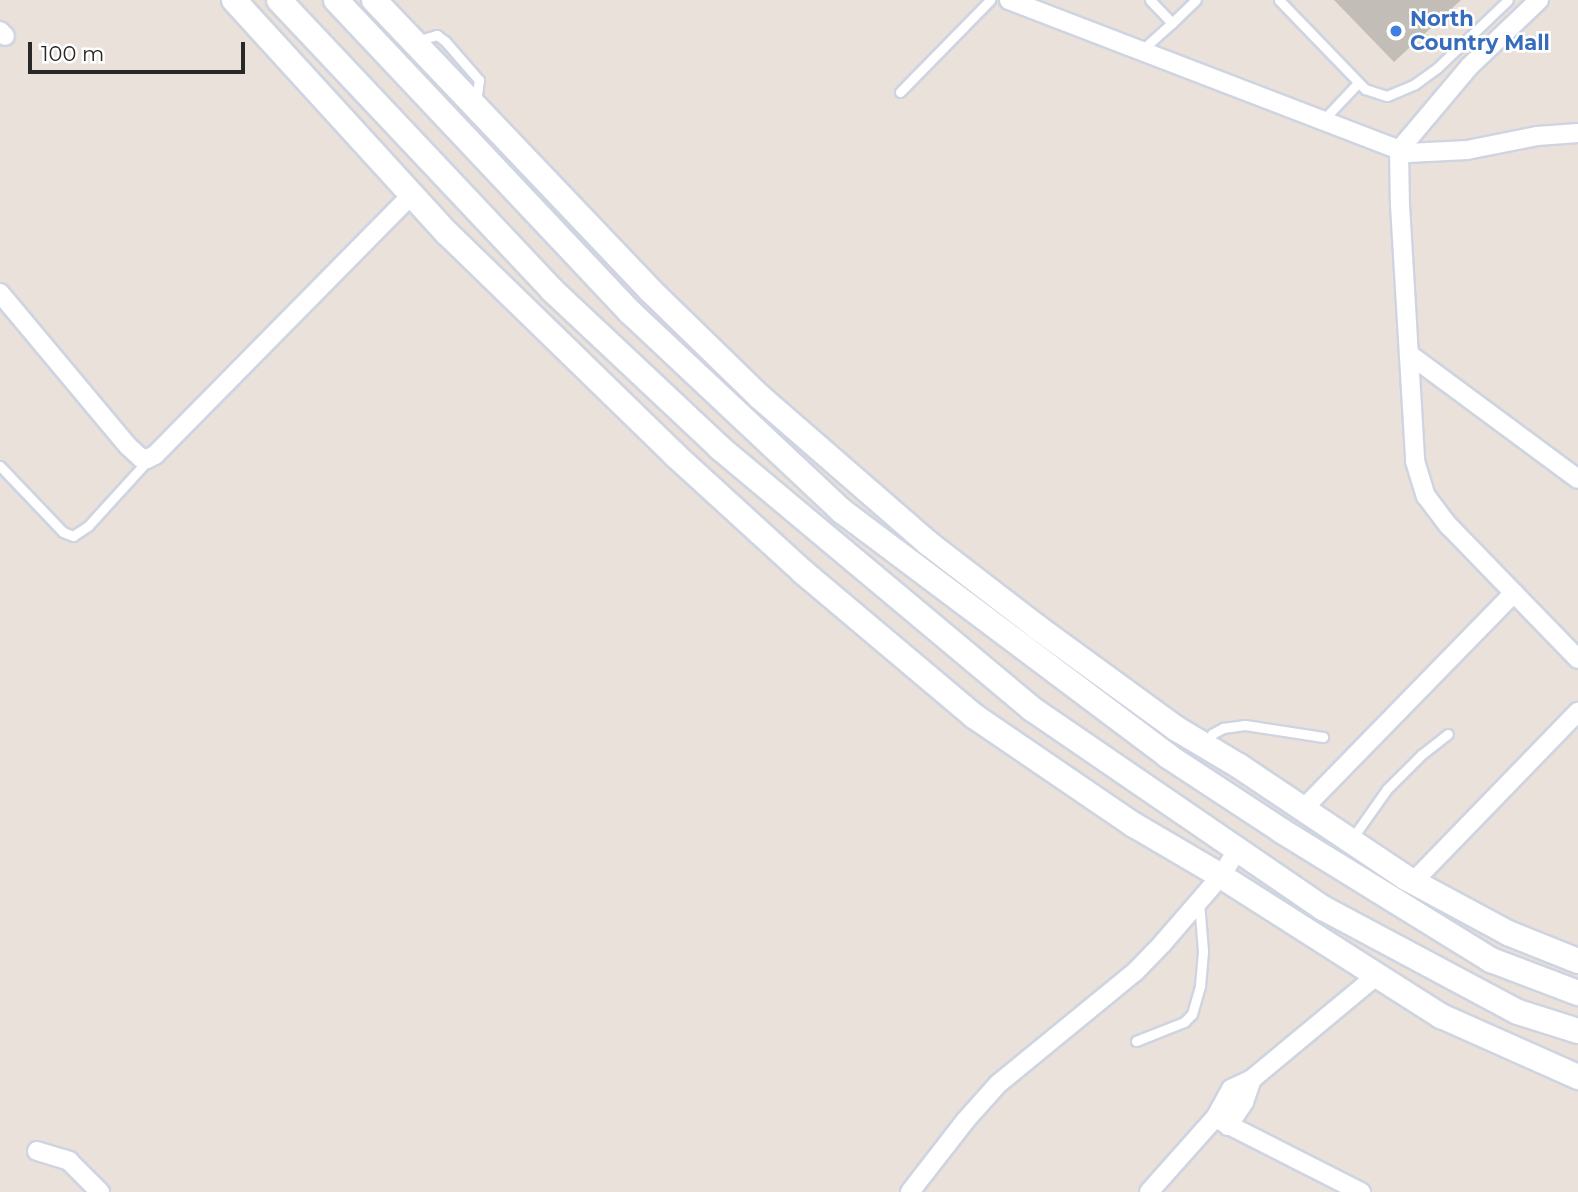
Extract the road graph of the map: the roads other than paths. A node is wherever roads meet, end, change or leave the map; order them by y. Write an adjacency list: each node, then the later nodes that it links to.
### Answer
1 (234, 0): 20 (street)
2 (279, 0): 34 (street)
3 (336, 0): 40 (street)
4 (374, 0): 31 (street)
5 (990, 0): 15 (lane)
6 (1009, 0): 13 (street)
7 (1150, 0): 12 (lane)
8 (1196, 0): 12 (lane)
9 (1279, 0): 14 (lane)
10 (1508, 0): 14 (lane)
11 (1539, 0): 19 (street)
12 (1172, 23): 13 (lane)
13 (1143, 49): 16 (street)
14 (1358, 83): 16 (lane)
15 (900, 92)
16 (1324, 119): 19 (street)
17 (1571, 134): 18 (street); 19 (street)
18 (1578, 149)
19 (1399, 150): 22 (street)
20 (413, 193): 23 (street); 35 (street)
21 (0, 293): 23 (street)
22 (1409, 354): 25 (street); 26 (street)
23 (151, 457): 24 (lane)
24 (0, 466)
25 (1578, 479)
26 (1514, 593): 27 (street); 32 (street)
27 (1578, 659)
28 (1578, 712): 36 (street)
29 (1448, 734): 33 (lane)
30 (1323, 737): 31 (lane)
31 (1205, 746): 32 (street)
32 (1303, 809): 33 (street)
33 (1350, 841): 36 (street)
34 (1237, 850): 35 (street); 41 (street)
35 (1221, 876): 37 (street); 39 (street)
36 (1413, 882): 38 (street)
37 (1199, 899): 42 (lane); 47 (street)
38 (1578, 961)
39 (1376, 976): 43 (street); 44 (street)
40 (1578, 993)
41 (1578, 1031)
42 (1136, 1041)
43 (1578, 1077)
44 (1221, 1122): 48 (street); 49 (street)
45 (37, 1151): 46 (street)
46 (100, 1192)
47 (910, 1192)
48 (1149, 1192)
49 (1361, 1192)

